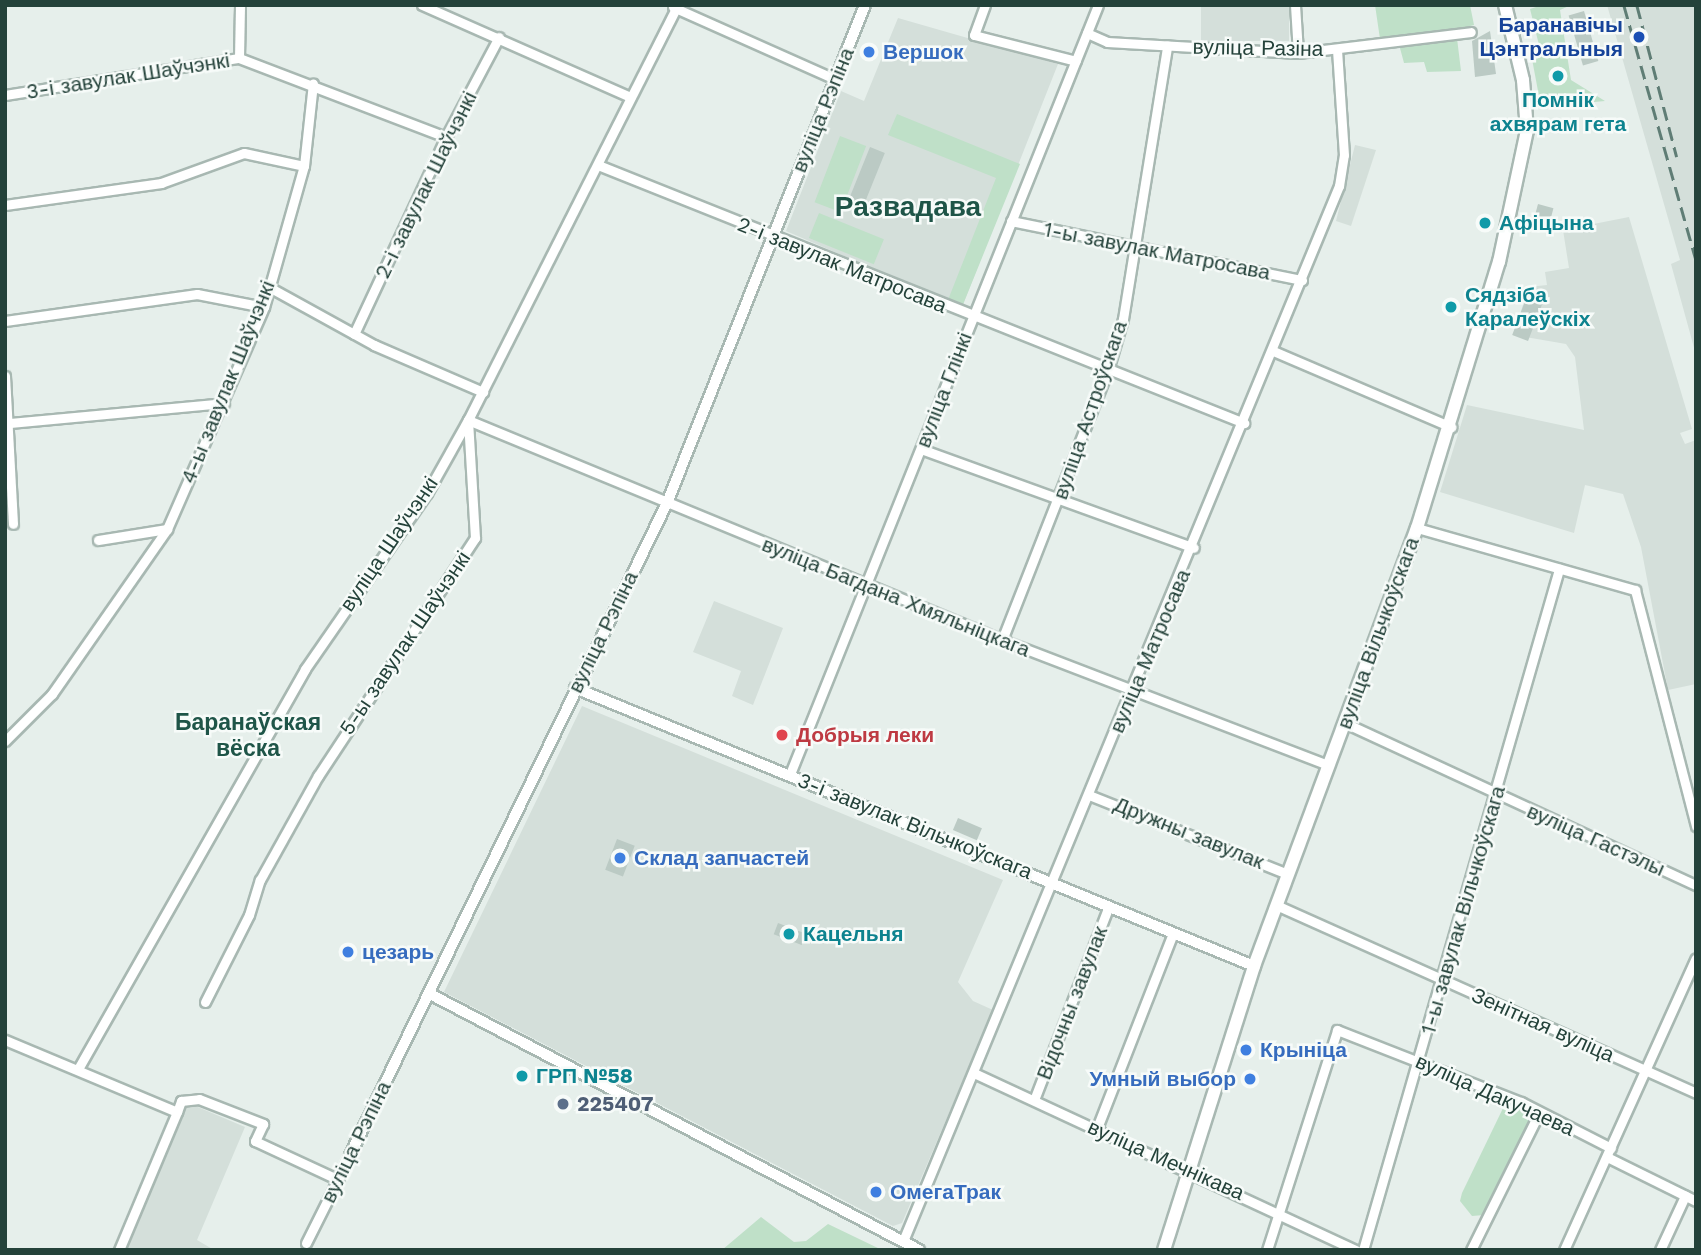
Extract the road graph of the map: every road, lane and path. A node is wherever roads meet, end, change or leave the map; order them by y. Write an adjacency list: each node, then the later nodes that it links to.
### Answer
1 (240, 5): 15 (street)
2 (422, 5): 11 (street)
3 (865, 5): 17 (street, вуліца Рэпіна)
4 (985, 5): 16 (street)
5 (1098, 5): 10 (street, вуліца Глінкі)
6 (1295, 5): 14 (street)
7 (1505, 5): 42 (main road, вуліца Вільчкоўскага)
8 (675, 7): 17 (street); 20 (street, вуліца Шаўчэнкі)
9 (1471, 32): 13 (street, вуліца Разіна)
10 (1087, 33): 12 (street, вуліца Разіна); 16 (street, вуліца Глінкі)
11 (499, 37): 20 (street); 21 (street, 2-і завулак Шаўчэнкі)
12 (1167, 46): 14 (street, вуліца Разіна); 27 (street, вуліца Астроўскага)
13 (1337, 49): 14 (street, вуліца Разіна); 28 (street, вуліца Матросава)
14 (1298, 53)
15 (239, 58): 18 (street, 3-і завулак Шаўчэнкі); 19 (street, 3-і завулак Шаўчэнкі)
16 (1076, 61): 25 (street, вуліца Глінкі)
17 (835, 79): 26 (street, вуліца Рэпіна)
18 (313, 83): 21 (street, 3-і завулак Шаўчэнкі); 23 (street, 4-ы завулак Шаўчэнкі)
19 (5, 95)
20 (631, 97): 22 (street, вуліца Шаўчэнкі)
21 (446, 137): 33 (street, 2-і завулак Шаўчэнкі)
22 (598, 165): 26 (street, 2-і завулак Матросава); 37 (street, вуліца Шаўчэнкі)
23 (304, 166): 24 (street); 29 (street, 4-ы завулак Шаўчэнкі)
24 (5, 205)
25 (1011, 221): 27 (street, 1-ы завулак Матросава); 31 (street, вуліца Глінкі)
26 (772, 237): 31 (street, 2-і завулак Матросава); 45 (street, вуліца Рэпіна)
27 (1132, 247): 28 (street, 1-ы завулак Матросава); 35 (street, вуліца Астроўскага)
28 (1302, 280): 34 (street, вуліца Матросава)
29 (269, 287): 30 (street, 4-ы завулак Шаўчэнкі); 33 (street)
30 (264, 307): 32 (street); 38 (street, 4-ы завулак Шаўчэнкі)
31 (973, 317): 35 (street, 2-і завулак Матросава); 43 (street, вуліца Глінкі)
32 (5, 321)
33 (354, 334): 37 (street)
34 (1273, 351): 41 (street, вуліца Матросава); 42 (street)
35 (1108, 370): 41 (street, 2-і завулак Матросава); 44 (street, вуліца Астроўскага)
36 (5, 376): 40 (street)
37 (483, 392): 39 (street, вуліца Шаўчэнкі)
38 (224, 403): 40 (street); 48 (street, 4-ы завулак Шаўчэнкі)
39 (468, 420): 45 (street, вуліца Багдана Хмяльніцкага); 73 (street, 5-ы завулак Шаўчэнкі); 76 (street, вуліца Шаўчэнкі)
40 (9, 423): 46 (street)
41 (1244, 423): 50 (street, вуліца Матросава)
42 (1451, 427): 47 (main road, вуліца Вільчкоўскага)
43 (922, 449): 44 (street); 52 (street, вуліца Глінкі)
44 (1060, 501): 50 (street); 53 (street, вуліца Астроўскага)
45 (667, 503): 52 (street, вуліца Багдана Хмяльніцкага); 54 (street, вуліца Рэпіна)
46 (13, 524)
47 (1417, 528): 51 (street); 56 (main road, вуліца Вільчкоўскага)
48 (167, 529): 49 (street); 57 (street, 4-ы завулак Шаўчэнкі)
49 (98, 540)
50 (1194, 548): 55 (street, вуліца Матросава)
51 (1559, 569): 61 (street, 1-ы завулак Вільчкоўскага); 62 (street)
52 (867, 583): 53 (street, вуліца Багдана Хмяльніцкага); 59 (street, вуліца Глінкі)
53 (1002, 640): 55 (street, вуліца Багдана Хмяльніцкага)
54 (575, 688): 59 (street, 3-і завулак Вільчкоўскага); 72 (street, вуліца Рэпіна)
55 (1133, 693): 58 (street, вуліца Багдана Хмяльніцкага); 60 (street, вуліца Матросава)
56 (1345, 723): 58 (main road, вуліца Вільчкоўскага); 61 (street, вуліца Гастэлы)
57 (5, 741)
58 (1328, 765): 63 (main road, вуліца Вільчкоўскага)
59 (790, 774): 64 (street, 3-і завулак Вільчкоўскага)
60 (1089, 794): 63 (street, Дружны завулак); 64 (street, вуліца Матросава)
61 (1496, 795): 65 (street, вуліца Гастэлы); 71 (street, 1-ы завулак Вільчкоўскага)
62 (1696, 826)
63 (1288, 873): 66 (main road, вуліца Вільчкоўскага)
64 (1053, 883): 67 (street, 3-і завулак Вільчкоўскага); 78 (street, вуліца Матросава)
65 (1696, 885)
66 (1276, 905): 70 (main road, вуліца Вільчкоўскага); 71 (street, Зенітная вуліца)
67 (1109, 906): 68 (street, 3-і завулак Вільчкоўскага); 80 (street, Відочны завулак)
68 (1173, 933): 70 (street, 3-і завулак Вільчкоўскага); 83 (street)
69 (1696, 958): 77 (street)
70 (1254, 966): 86 (main road, вуліца Вільчкоўскага)
71 (1444, 981): 75 (street, 1-ы завулак Вільчкоўскага); 77 (street, Зенітная вуліца)
72 (430, 994): 85 (street, вуліца Рэпіна); 91 (street)
73 (205, 1002)
74 (5, 1040): 76 (street)
75 (1421, 1060): 82 (street, вуліца Дакучаева); 90 (street, вуліца Дакучаева); 98 (street, 1-ы завулак Вільчкоўскага)
76 (78, 1069): 81 (street)
77 (1646, 1070): 79 (street, Зенітная вуліца); 84 (street)
78 (974, 1073): 80 (street, вуліца Мечнікава); 91 (street, вуліца Матросава)
79 (1696, 1093)
80 (1034, 1100): 83 (street, вуліца Мечнікава)
81 (177, 1112): 87 (street); 93 (street)
82 (1538, 1115): 84 (street, вуліца Дакучаева); 99 (street)
83 (1097, 1128): 86 (street, вуліца Мечнікава)
84 (1609, 1152): 88 (street, вуліца Дакучаева); 100 (street)
85 (349, 1155): 87 (street, вуліца Рэпіна)
86 (1189, 1169): 90 (street, вуліца Мечнікава); 95 (main road, вуліца Вільчкоўскага)
87 (337, 1179): 92 (street, вуліца Рэпіна)
88 (1685, 1196): 89 (street, вуліца Дакучаева); 101 (street)
89 (1696, 1201)
90 (1279, 1212): 96 (street); 97 (street, вуліца Мечнікава)
91 (903, 1241): 94 (street)
92 (306, 1243)
93 (119, 1250)
94 (919, 1250)
95 (1164, 1250)
96 (1267, 1250)
97 (1356, 1250)
98 (1363, 1250)
99 (1471, 1250)
100 (1564, 1250)
101 (1660, 1250)

